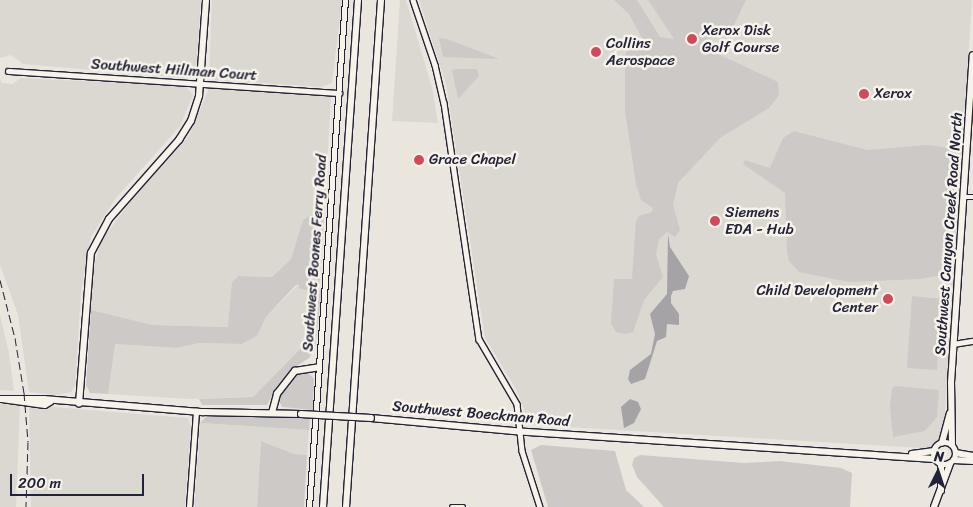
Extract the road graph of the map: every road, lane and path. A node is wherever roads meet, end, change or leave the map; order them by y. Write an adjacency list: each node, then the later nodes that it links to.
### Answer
1 (206, 0): 8 (main road)
2 (345, 0): 10 (street, Southwest Boones Ferry Road)
3 (358, 0): 36 (highway)
4 (381, 0): 37 (highway)
5 (413, 0): 22 (street)
6 (973, 56): 9 (main road, Southwest Canyon Creek Road North)
7 (8, 71): 8 (street, Southwest Hillman Court)
8 (200, 84): 10 (street, Southwest Hillman Court); 18 (main road)
9 (972, 91): 11 (main road, Southwest Canyon Creek Road North)
10 (339, 93): 16 (street, Southwest Boones Ferry Road)
11 (971, 113): 12 (main road, Southwest Canyon Creek Road North)
12 (964, 197): 13 (street); 15 (main road, Southwest Canyon Creek Road North)
13 (973, 198)
14 (973, 341): 15 (street)
15 (953, 344): 21 (main road, Southwest Canyon Creek Road North)
16 (319, 367): 20 (main road); 35 (street, Southwest Boones Ferry Road)
17 (1, 399): 18 (main road, Southwest Boeckman Road)
18 (79, 404): 19 (main road, Southwest Boeckman Road)
19 (196, 411): 20 (main road, Southwest Boeckman Road); 34 (street)
20 (272, 413): 22 (main road, Southwest Boeckman Road, bridge)
21 (950, 414): 23 (main road, Southwest Canyon Creek Road North); 24 (main road, Southwest Canyon Creek Road North)
22 (520, 431): 27 (main road, Southwest Boeckman Road); 40 (street)
23 (942, 443): 24 (main road); 25 (main road)
24 (952, 445): 26 (main road)
25 (934, 451): 27 (main road, Southwest Boeckman Road); 29 (main road)
26 (956, 453): 28 (main road); 31 (main road)
27 (910, 455): 29 (main road, Southwest Boeckman Road)
28 (973, 456)
29 (934, 459): 32 (main road)
30 (973, 461): 31 (main road)
31 (952, 462): 32 (main road); 33 (main road)
32 (941, 465): 33 (main road)
33 (940, 491): 41 (main road)
34 (189, 507)
35 (309, 507)
36 (323, 507)
37 (346, 507)
38 (452, 507): 39 (street)
39 (463, 507)
40 (540, 507)
41 (934, 507)

